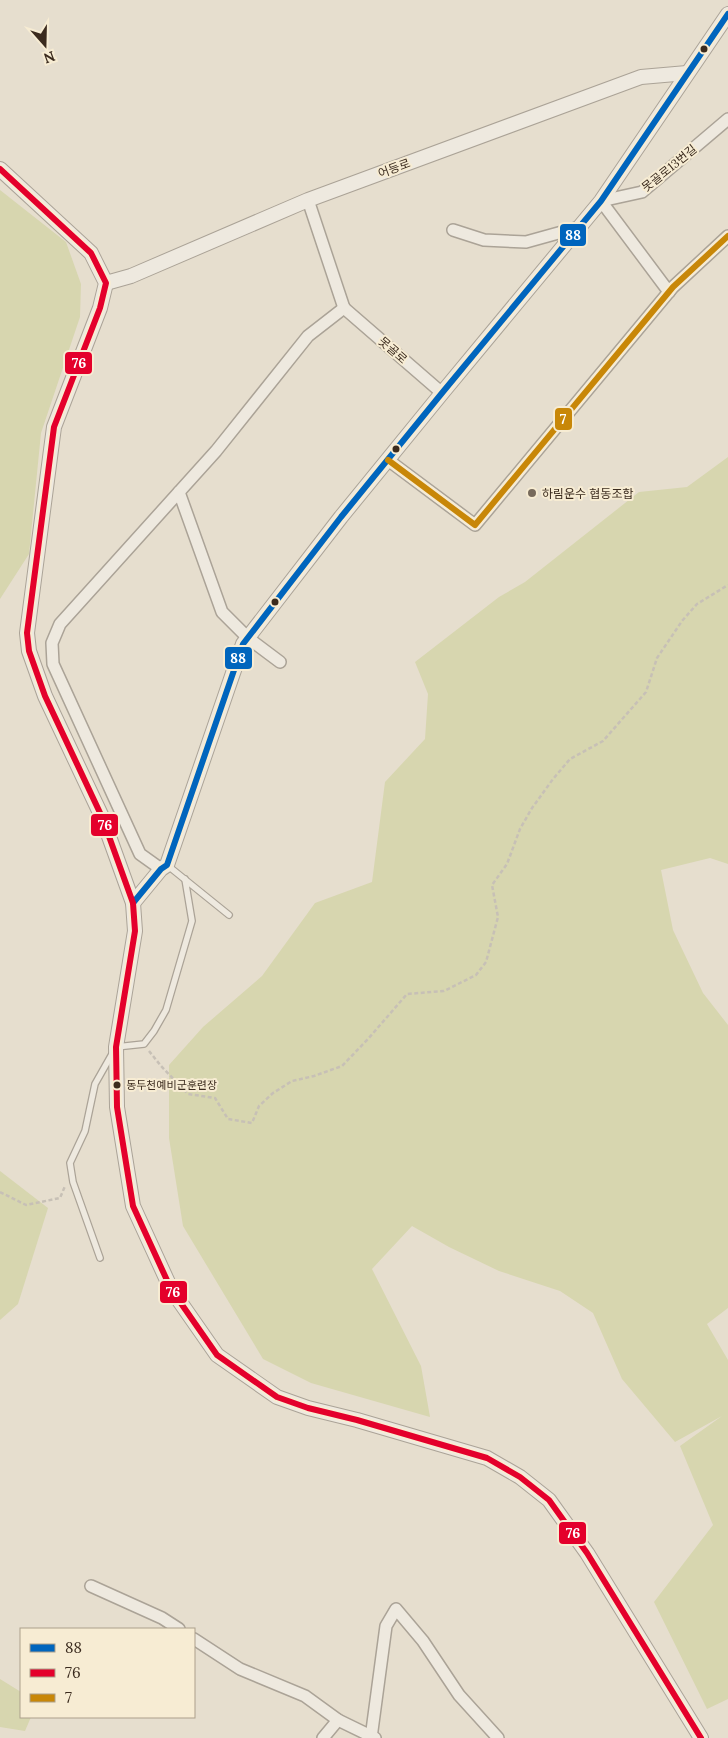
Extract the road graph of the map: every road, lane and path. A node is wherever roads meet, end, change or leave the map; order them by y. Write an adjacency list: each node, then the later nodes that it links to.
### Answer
1 (728, 14): 2 (street)
2 (687, 73): 5 (street, 어등로); 6 (street)
3 (728, 118): 6 (street, 못골로13번길)
4 (0, 170): 10 (street)
5 (308, 200): 10 (street, 어등로); 12 (street)
6 (601, 201): 7 (street); 11 (street)
7 (580, 227): 8 (street); 13 (street)
8 (453, 230)
9 (728, 236): 11 (street)
10 (106, 283): 21 (street)
11 (669, 292): 14 (street)
12 (344, 308): 13 (street, 못골로); 15 (street)
13 (442, 393): 14 (street)
14 (388, 460): 17 (street)
15 (179, 492): 17 (street); 19 (street)
16 (728, 585): 23 (path)
17 (248, 638): 18 (street); 19 (street)
18 (280, 662)
19 (164, 867): 20 (lane); 21 (street)
20 (185, 879): 22 (lane); 23 (lane)
21 (133, 903): 24 (street)
22 (229, 915)
23 (144, 1044): 24 (lane)
24 (116, 1048): 25 (lane); 35 (street)
25 (72, 1172): 26 (path); 27 (lane)
26 (0, 1192)
27 (100, 1258)
28 (91, 1586): 29 (street)
29 (177, 1628)
30 (195, 1640): 31 (street)
31 (338, 1720): 32 (street); 33 (street)
32 (373, 1737): 34 (street)
33 (323, 1738)
34 (498, 1738)
35 (701, 1738)

